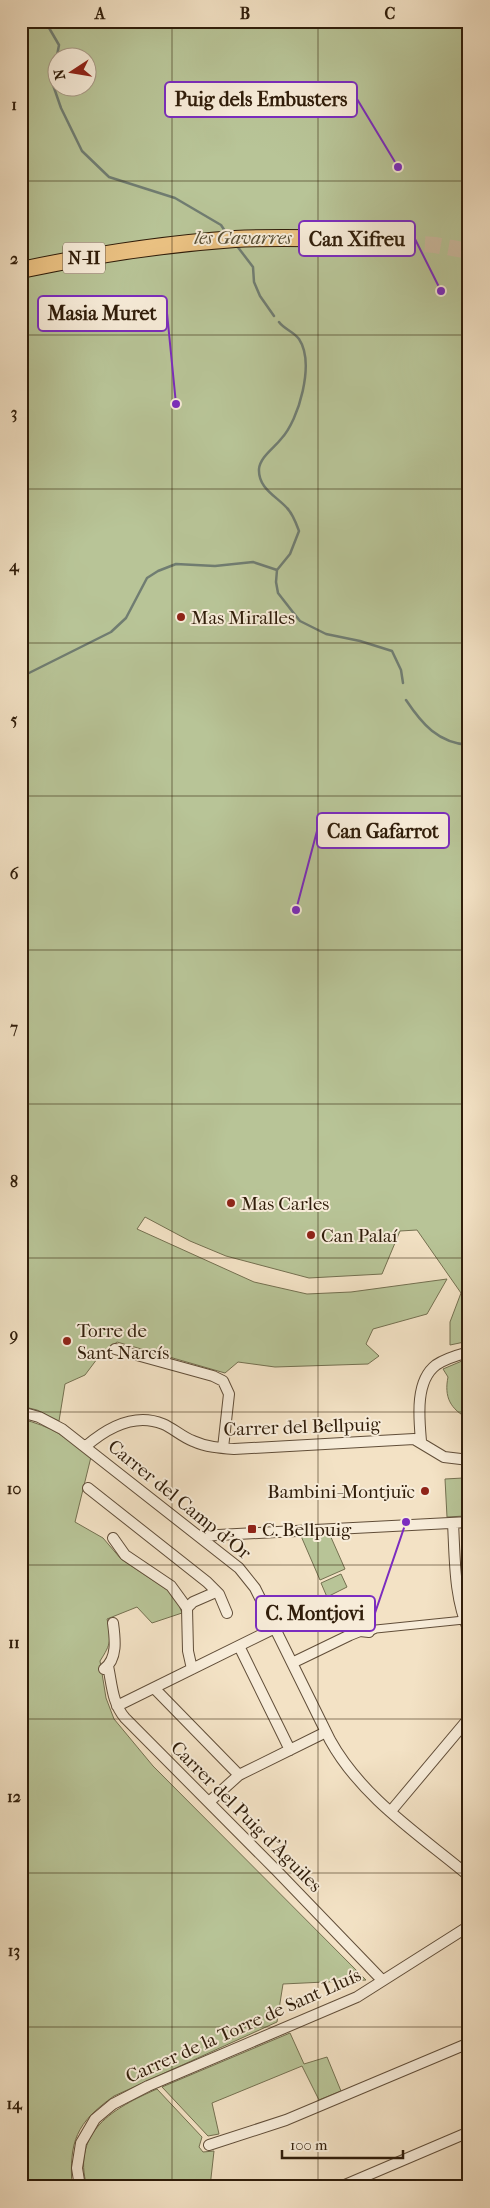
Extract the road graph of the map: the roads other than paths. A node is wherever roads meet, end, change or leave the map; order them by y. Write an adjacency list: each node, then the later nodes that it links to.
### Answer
1 (353, 238): 2 (highway, N-II)
2 (21, 270)
3 (114, 1348): 8 (street)
4 (469, 1352): 6 (street)
5 (21, 1412): 7 (street, Carrer del Camp d'Or)
6 (421, 1441): 8 (street, Carrer del Bellpuig); 9 (street, Carrer del Bellpuig)
7 (86, 1446): 8 (street, Carrer del Bellpuig); 13 (street, Carrer del Camp d'Or)
8 (223, 1448)
9 (469, 1460)
10 (88, 1488): 15 (street)
11 (469, 1522): 12 (street)
12 (453, 1523): 13 (street); 18 (street)
13 (199, 1536): 20 (street, Carrer del Camp d'Or)
14 (113, 1538): 16 (street)
15 (216, 1592): 16 (street); 17 (street)
16 (187, 1608): 25 (street)
17 (228, 1613)
18 (464, 1620): 21 (street); 22 (street)
19 (113, 1623): 27 (street, Carrer del Puig d'Àguiles)
20 (275, 1628): 23 (street); 24 (street, Carrer del Camp d'Or)
21 (469, 1631)
22 (369, 1632): 24 (street)
23 (239, 1646): 25 (street); 30 (street)
24 (292, 1663): 29 (street, Carrer del Camp d'Or)
25 (192, 1669): 26 (street)
26 (154, 1688): 27 (street); 31 (street)
27 (117, 1706): 32 (street, Carrer del Puig d'Àguiles)
28 (469, 1718): 33 (street)
29 (326, 1732): 30 (street); 33 (street, Carrer del Camp d'Or)
30 (290, 1750): 31 (street)
31 (239, 1775): 32 (street)
32 (209, 1802): 36 (street, Carrer del Puig d'Àguiles)
33 (391, 1811): 34 (street, Carrer del Camp d'Or)
34 (469, 1876)
35 (469, 1926): 36 (street, Carrer de la Torre de Sant Lluís)
36 (382, 1980): 40 (street, Carrer de la Torre de Sant Lluís)
37 (469, 2043): 39 (street)
38 (469, 2132): 41 (street)
39 (209, 2145)
40 (80, 2187)
41 (340, 2187)

